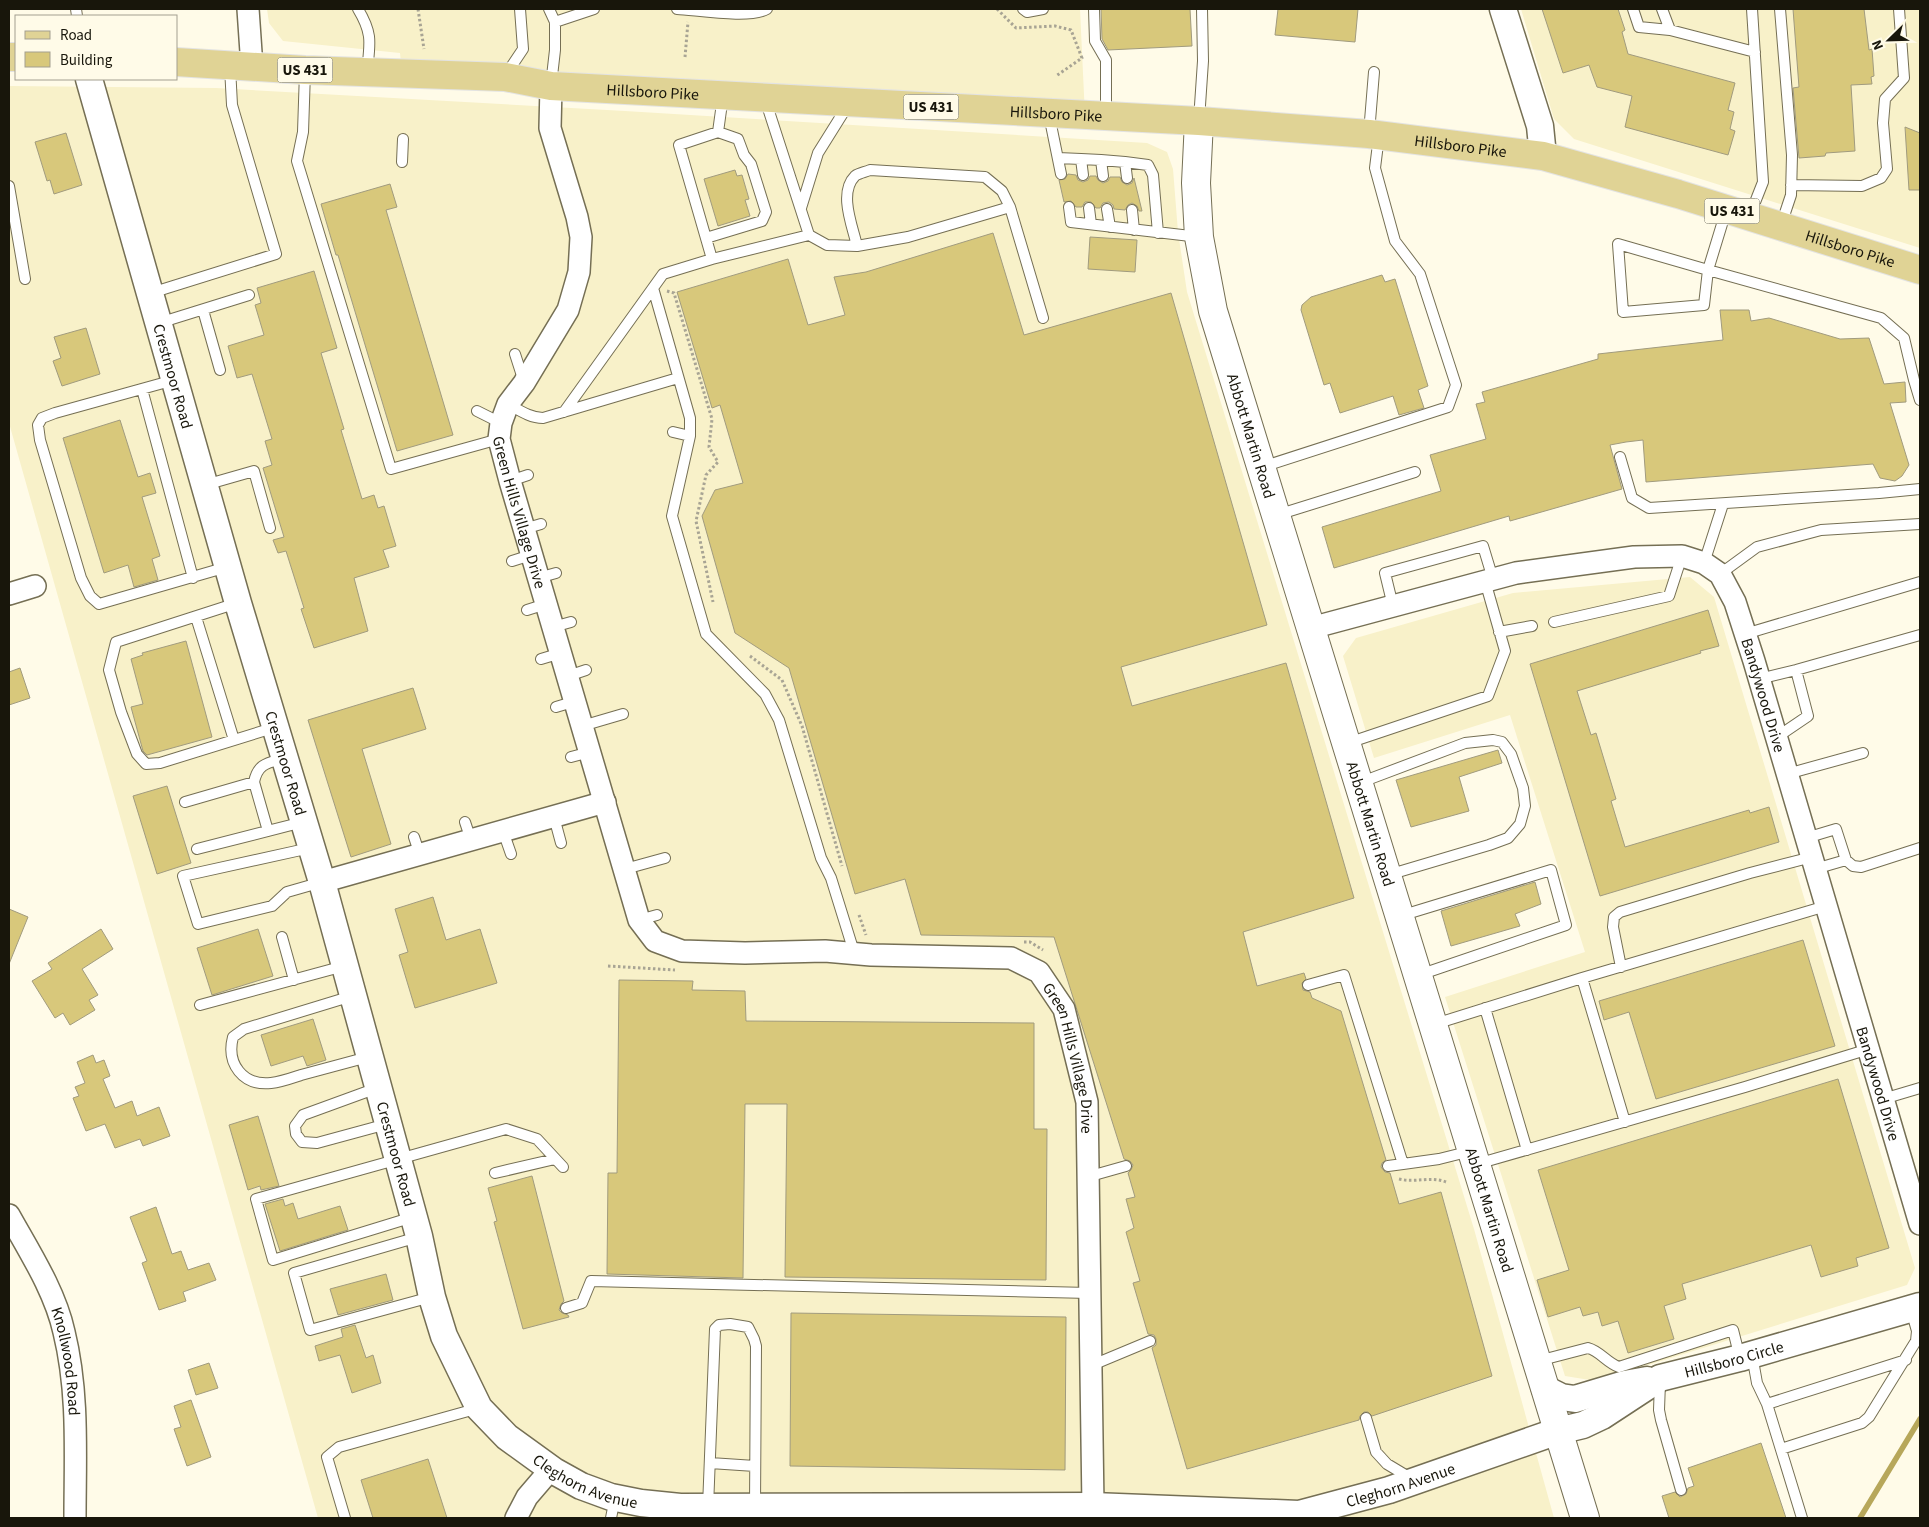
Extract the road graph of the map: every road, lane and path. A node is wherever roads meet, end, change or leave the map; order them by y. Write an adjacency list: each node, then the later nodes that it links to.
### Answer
1 (248, 9): 27 (street)
2 (358, 9): 29 (lane)
3 (418, 9): 23 (path)
4 (520, 9): 32 (lane)
5 (549, 9): 21 (lane)
6 (594, 9): 21 (lane)
7 (677, 9): 20 (lane)
8 (767, 9): 20 (lane)
9 (998, 9): 31 (path)
10 (1023, 9): 11 (lane)
11 (1043, 9)
12 (1094, 9): 39 (lane)
13 (1202, 9): 40 (lane)
14 (1502, 9): 44 (street)
15 (1633, 9): 22 (lane)
16 (1662, 9): 22 (lane)
17 (1752, 9): 24 (lane)
18 (1780, 9): 54 (lane)
19 (1899, 9): 54 (lane)
20 (689, 10): 25 (path)
21 (555, 22): 34 (lane)
22 (1670, 30): 24 (lane)
23 (424, 48)
24 (1755, 52): 62 (lane)
25 (685, 57)
26 (178, 62): 27 (main road, Hillsboro Pike / US 431)
27 (241, 66): 28 (main road, Hillsboro Pike / US 431); 78 (lane)
28 (305, 70): 29 (main road, Hillsboro Pike / US 431); 92 (lane)
29 (367, 72): 32 (main road, Hillsboro Pike / US 431)
30 (1374, 72): 42 (lane)
31 (1056, 76)
32 (505, 77): 34 (main road, Hillsboro Pike / US 431)
33 (89, 80): 78 (street, Crestmoor Road)
34 (551, 86): 35 (main road, Hillsboro Pike / US 431); 87 (street)
35 (723, 95): 36 (main road, Hillsboro Pike / US 431); 41 (lane)
36 (765, 98): 37 (main road, Hillsboro Pike / US 431); 58 (lane)
37 (850, 103): 38 (main road, Hillsboro Pike / US 431); 58 (lane)
38 (1049, 114): 39 (main road, Hillsboro Pike / US 431); 45 (lane)
39 (1106, 117): 40 (main road, Hillsboro Pike / US 431)
40 (1199, 121): 42 (main road, Hillsboro Pike / US 431); 70 (main road, Abbott Martin Road)
41 (718, 132): 69 (lane); 69 (lane)
42 (1374, 135): 44 (main road, Hillsboro Pike / US 431); 96 (lane)
43 (403, 139): 48 (lane)
44 (1543, 156): 62 (main road, Hillsboro Pike / US 431)
45 (1058, 158): 46 (lane); 50 (lane)
46 (1081, 159): 47 (lane); 51 (lane)
47 (1101, 160): 49 (lane); 52 (lane)
48 (402, 162)
49 (1125, 162): 53 (lane); 67 (lane)
50 (1061, 174)
51 (1083, 175)
52 (1103, 176)
53 (1127, 178)
54 (1792, 185): 64 (lane)
55 (9, 186): 75 (lane)
56 (1010, 207): 71 (lane); 71 (lane); 81 (lane)
57 (1069, 207): 63 (lane)
58 (801, 208): 68 (lane)
59 (1089, 208): 63 (lane)
60 (1107, 209): 65 (lane)
61 (1132, 210): 66 (lane)
62 (1738, 213): 64 (main road, Hillsboro Pike / US 431); 73 (lane)
63 (1091, 224): 65 (lane)
64 (1781, 226): 74 (main road, Hillsboro Pike / US 431)
65 (1110, 227): 66 (lane)
66 (1134, 230): 67 (lane)
67 (1158, 233): 70 (lane)
68 (809, 235): 71 (lane); 72 (lane)
69 (706, 238): 72 (lane)
70 (1199, 238): 96 (main road, Abbott Martin Road)
71 (857, 246)
72 (712, 260): 76 (lane)
73 (1708, 270): 73 (lane); 89 (lane)
74 (1920, 270)
75 (25, 279)
76 (652, 288): 85 (lane); 91 (lane)
77 (667, 291): 114 (path)
78 (150, 294): 82 (street, Crestmoor Road)
79 (249, 296): 80 (lane)
80 (203, 310): 82 (lane); 84 (lane)
81 (1043, 318)
82 (158, 324): 86 (street, Crestmoor Road)
83 (515, 354): 87 (lane)
84 (220, 370)
85 (678, 378): 91 (lane); 94 (lane)
86 (175, 380): 88 (lane); 98 (street, Crestmoor Road)
87 (524, 383): 92 (street)
88 (142, 389): 107 (lane); 107 (lane)
89 (1920, 400)
90 (478, 411): 92 (lane)
91 (564, 412): 92 (lane)
92 (503, 422): 123 (street, Green Hills Village Drive)
93 (673, 432): 94 (lane)
94 (690, 436): 161 (lane)
95 (1620, 457): 100 (lane)
96 (1262, 467): 101 (main road, Abbott Martin Road)
97 (1415, 472): 101 (lane)
98 (205, 485): 103 (lane); 105 (street, Crestmoor Road)
99 (1920, 489): 100 (lane)
100 (1723, 504): 106 (lane)
101 (1276, 515): 118 (main road, Abbott Martin Road)
102 (1920, 524): 106 (lane)
103 (270, 528)
104 (1682, 556): 106 (street); 108 (street); 116 (lane)
105 (229, 567): 107 (lane); 112 (street, Crestmoor Road)
106 (1712, 569): 120 (street, Bandywood Drive)
107 (193, 578)
108 (1489, 580): 113 (street); 113 (lane); 119 (lane)
109 (1920, 582): 120 (lane)
110 (35, 586): 111 (street)
111 (9, 594)
112 (238, 603): 115 (lane); 129 (street, Crestmoor Road)
113 (1393, 606): 118 (street)
114 (714, 608)
115 (196, 617): 131 (lane); 131 (lane)
116 (1554, 622)
117 (1532, 626): 119 (lane)
118 (1312, 628): 132 (main road, Abbott Martin Road)
119 (1499, 632): 132 (lane)
120 (1745, 634): 126 (street, Bandywood Drive)
121 (1920, 635): 125 (lane)
122 (743, 650): 152 (path)
123 (561, 653): 124 (lane); 128 (street, Green Hills Village Drive)
124 (541, 660)
125 (1796, 670): 126 (lane); 130 (lane)
126 (1759, 679): 130 (street, Bandywood Drive)
127 (622, 714): 128 (lane)
128 (582, 726): 139 (street, Green Hills Village Drive)
129 (276, 727): 131 (lane); 134 (street, Crestmoor Road)
130 (1776, 737): 135 (street, Bandywood Drive)
131 (234, 740)
132 (1347, 743): 137 (main road, Abbott Martin Road)
133 (1863, 753): 135 (lane)
134 (285, 758): 136 (lane); 141 (street, Crestmoor Road)
135 (1787, 774): 149 (street, Bandywood Drive)
136 (254, 782): 138 (lane); 142 (lane)
137 (1359, 784): 154 (main road, Abbott Martin Road); 154 (lane)
138 (185, 802)
139 (605, 802): 140 (street); 153 (street, Green Hills Village Drive)
140 (554, 817): 143 (street); 144 (lane)
141 (304, 822): 142 (lane); 145 (street, Crestmoor Road)
142 (268, 831): 147 (lane)
143 (503, 831): 148 (lane); 155 (street)
144 (561, 842)
145 (311, 847): 155 (street, Crestmoor Road); 155 (lane)
146 (1920, 848): 151 (lane)
147 (197, 849)
148 (511, 854)
149 (1811, 855): 151 (lane); 151 (lane); 156 (street, Bandywood Drive); 164 (lane)
150 (665, 858): 153 (lane)
151 (1846, 860)
152 (842, 866)
153 (624, 870): 161 (street, Green Hills Village Drive)
154 (1387, 875): 158 (main road, Abbott Martin Road)
155 (322, 882): 163 (street, Crestmoor Road)
156 (1826, 906): 164 (lane); 173 (street, Bandywood Drive)
157 (858, 912): 161 (path)
158 (1400, 916): 165 (main road, Abbott Martin Road); 165 (lane)
159 (282, 937): 167 (lane)
160 (1020, 942): 162 (path)
161 (860, 946): 189 (street, Green Hills Village Drive)
162 (1050, 955)
163 (345, 966): 167 (lane); 169 (street, Crestmoor Road)
164 (1621, 967): 166 (lane)
165 (1418, 976): 172 (main road, Abbott Martin Road)
166 (1582, 978): 171 (lane); 178 (lane)
167 (294, 980): 170 (lane)
168 (1308, 986): 184 (lane)
169 (353, 996): 174 (street, Crestmoor Road); 174 (lane)
170 (200, 1006)
171 (1485, 1008): 172 (lane); 180 (lane)
172 (1433, 1025): 182 (main road, Abbott Martin Road)
173 (1868, 1049): 177 (street, Bandywood Drive); 178 (lane)
174 (370, 1057): 175 (street, Crestmoor Road)
175 (378, 1087): 179 (street, Crestmoor Road); 179 (lane)
176 (1920, 1088): 177 (lane)
177 (1884, 1099): 192 (street, Bandywood Drive)
178 (1625, 1122): 180 (lane)
179 (388, 1124): 181 (street, Crestmoor Road)
180 (1526, 1150): 182 (lane)
181 (398, 1158): 183 (lane); 195 (street, Crestmoor Road); 195 (lane)
182 (1474, 1158): 184 (lane); 203 (main road, Abbott Martin Road)
183 (555, 1159): 187 (lane); 188 (lane)
184 (1403, 1164): 186 (lane)
185 (1126, 1166): 189 (lane)
186 (1388, 1166)
187 (563, 1167)
188 (494, 1173)
189 (1088, 1177): 196 (street, Green Hills Village Drive)
190 (1394, 1178): 191 (path)
191 (1446, 1182)
192 (1916, 1192): 194 (street, Bandywood Drive)
193 (9, 1215): 227 (street, Knollwood Road)
194 (1920, 1224)
195 (416, 1227): 197 (street, Crestmoor Road); 197 (lane)
196 (1089, 1293): 198 (lane); 204 (street, Green Hills Village Drive)
197 (432, 1297): 208 (street, Crestmoor Road)
198 (566, 1308)
199 (1915, 1308): 201 (street, Hillsboro Circle); 202 (lane)
200 (1150, 1341): 204 (lane)
201 (1746, 1357): 203 (lane); 205 (street, Hillsboro Circle); 207 (lane)
202 (1906, 1360): 207 (lane); 212 (lane)
203 (1537, 1362): 206 (main road, Abbott Martin Road)
204 (1090, 1366): 218 (street, Green Hills Village Drive)
205 (1660, 1378): 206 (street); 210 (street, Hillsboro Circle); 217 (lane)
206 (1545, 1389): 210 (main road, Abbott Martin Road)
207 (1767, 1404): 212 (lane)
208 (479, 1408): 211 (street, Crestmoor Road); 228 (lane)
209 (1366, 1418): 216 (lane)
210 (1558, 1431): 216 (street, Cleghorn Avenue); 231 (main road, Abbott Martin Road)
211 (507, 1437): 215 (street, Cleghorn Avenue)
212 (1780, 1449): 232 (lane)
213 (710, 1463): 214 (lane); 214 (lane); 220 (lane)
214 (755, 1466): 221 (lane)
215 (551, 1469): 219 (street, Cleghorn Avenue); 229 (street)
216 (1414, 1481): 225 (street, Cleghorn Avenue)
217 (1681, 1490)
218 (1093, 1506): 223 (street, Cleghorn Avenue); 224 (street, Cleghorn Avenue)
219 (613, 1508): 220 (street, Cleghorn Avenue)
220 (698, 1511): 221 (street, Cleghorn Avenue)
221 (772, 1511): 222 (street, Cleghorn Avenue)
222 (947, 1512): 223 (street, Cleghorn Avenue)
223 (995, 1512)
224 (1124, 1512): 226 (street, Cleghorn Avenue)
225 (1299, 1514): 226 (street, Cleghorn Avenue); 230 (street)
226 (1261, 1515)
227 (75, 1518)
228 (345, 1518)
229 (516, 1518)
230 (1349, 1518)
231 (1585, 1518)
232 (1802, 1518)

